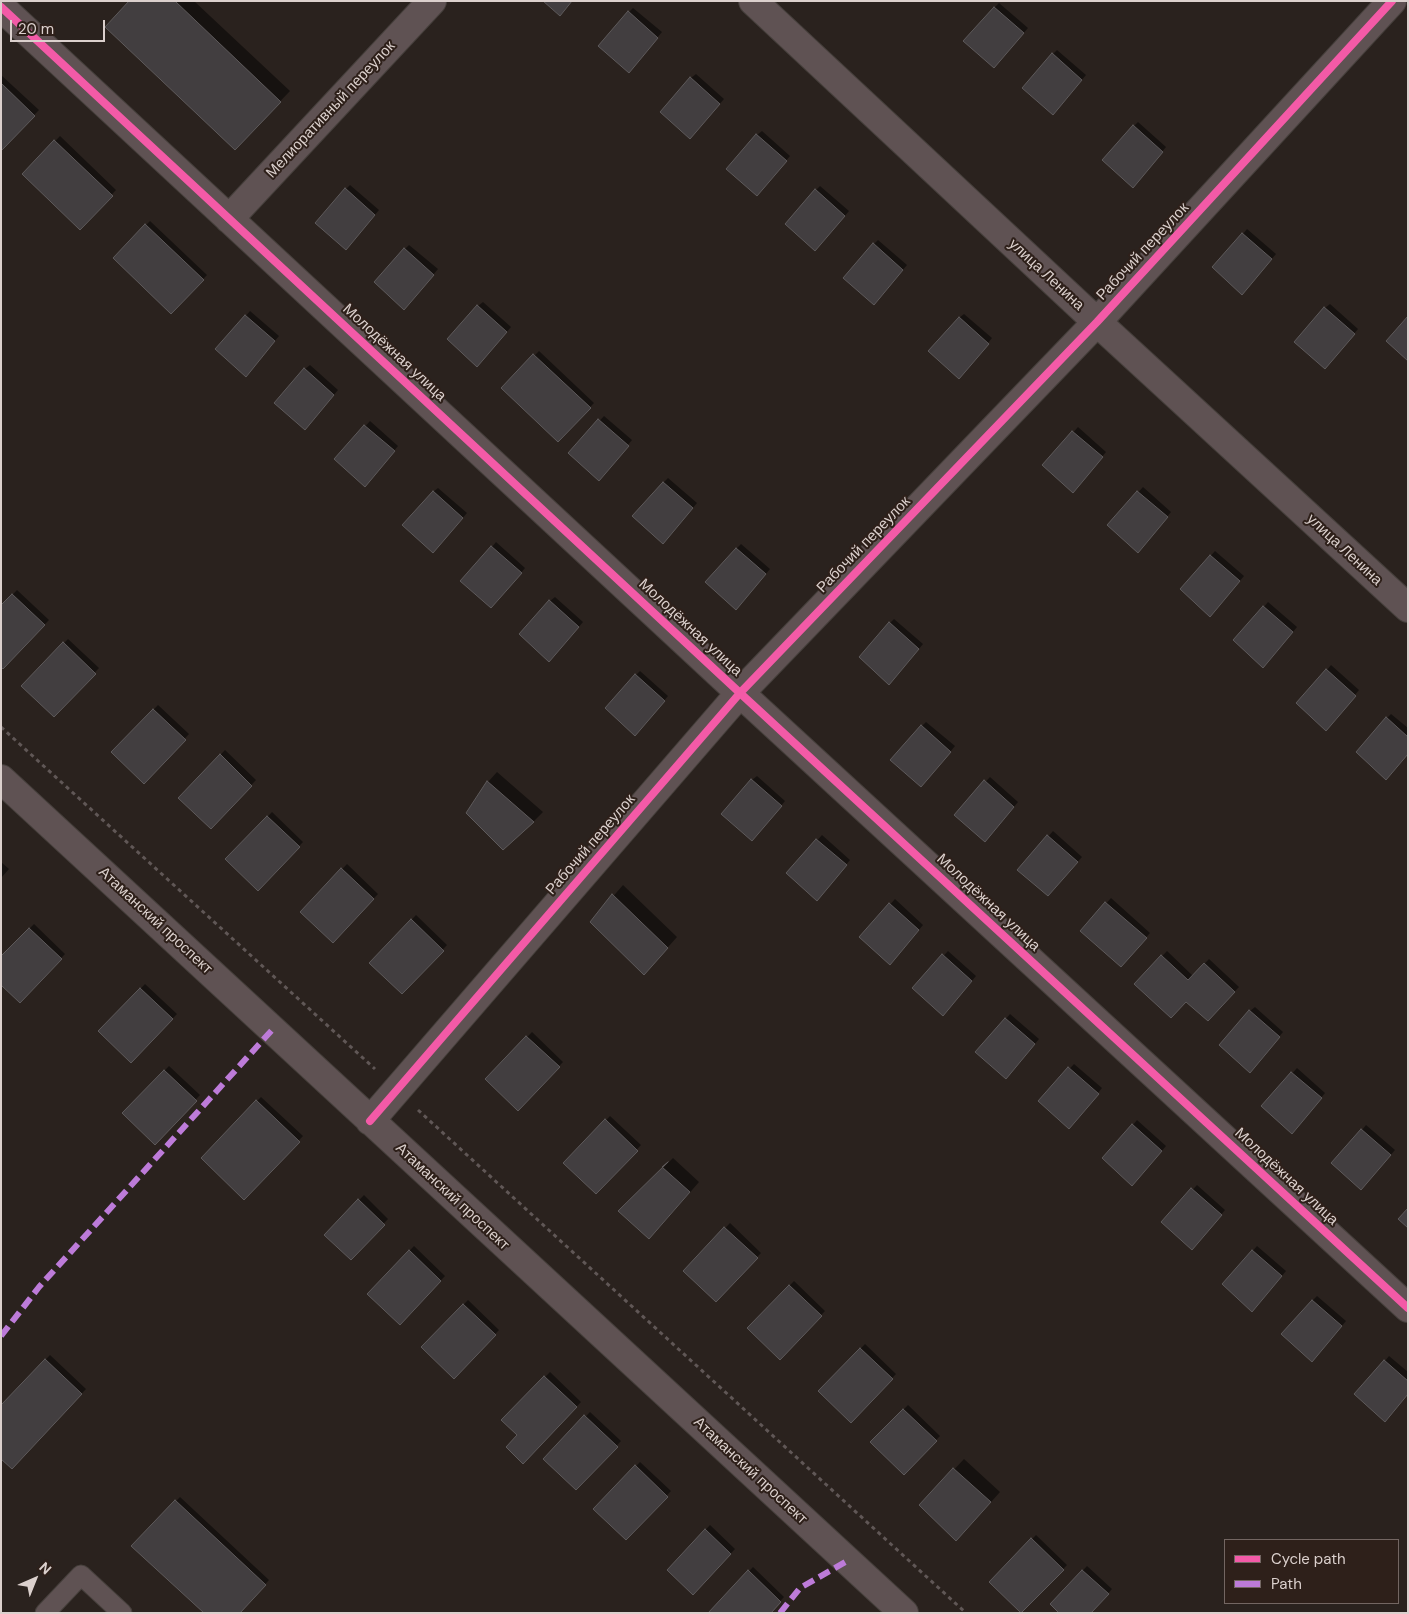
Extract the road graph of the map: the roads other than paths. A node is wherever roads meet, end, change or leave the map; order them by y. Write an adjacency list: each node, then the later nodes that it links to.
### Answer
1 (432, 1): 5 (street, Мелиоративный переулок)
2 (753, 1): 6 (street, улица Ленина)
3 (1392, 1): 6 (street, Рабочий переулок)
4 (1, 7): 5 (street, Молодёжная улица)
5 (230, 219): 8 (street, Молодёжная улица)
6 (1097, 322): 7 (street, улица Ленина); 8 (street, Рабочий переулок)
7 (1408, 608)
8 (740, 693): 10 (street, Рабочий переулок); 11 (street, Молодёжная улица)
9 (1, 779): 10 (street, Атаманский проспект)
10 (370, 1121): 14 (street, Атаманский проспект)
11 (1408, 1308)
12 (45, 1613): 13 (lane)
13 (122, 1613)
14 (904, 1613)

